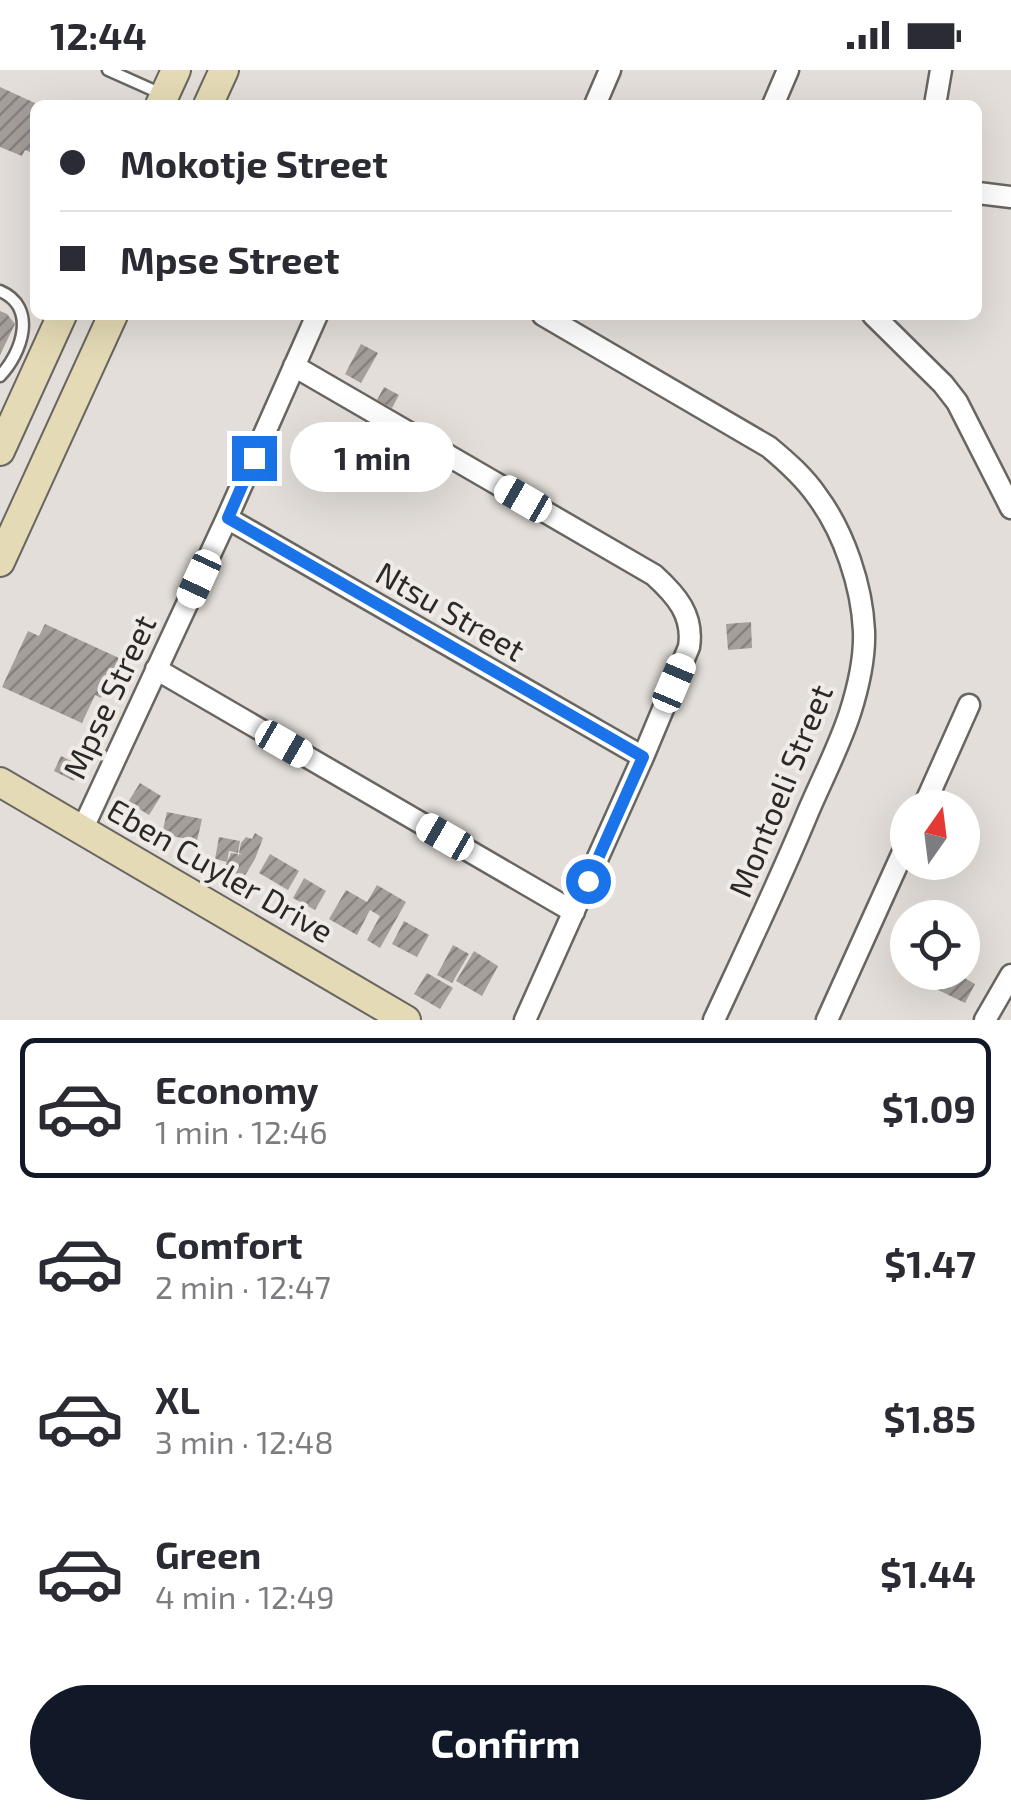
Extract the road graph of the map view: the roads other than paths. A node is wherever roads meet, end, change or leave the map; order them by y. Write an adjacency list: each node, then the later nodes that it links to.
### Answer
1 (108, 70): 6 (lane)
2 (224, 70): 7 (street)
3 (610, 70): 8 (street)
4 (788, 70): 9 (street)
5 (942, 70): 10 (street)
6 (172, 94)
7 (210, 100)
8 (596, 100)
9 (775, 100)
10 (936, 100)
11 (982, 193): 12 (street)
12 (1011, 197)
13 (0, 291): 20 (lane)
14 (60, 320): 21 (street)
15 (110, 320): 24 (street)
16 (315, 320): 19 (street, Mpse Street)
17 (551, 320): 36 (street, Montoeli Street)
18 (878, 320): 22 (street)
19 (294, 366): 23 (street, Mpse Street); 27 (street)
20 (0, 376)
21 (0, 451)
22 (1011, 508)
23 (228, 518): 25 (street, Mpse Street); 27 (street, Ntsu Street)
24 (0, 562)
25 (156, 669): 30 (street, Mpse Street); 32 (street)
26 (969, 705): 29 (street)
27 (643, 757): 32 (street)
28 (0, 782): 30 (street, Eben Cuyler Drive)
29 (930, 790)
30 (82, 830): 34 (street, Eben Cuyler Drive)
31 (890, 880): 37 (street)
32 (574, 912): 35 (street)
33 (1011, 975): 38 (street)
34 (406, 1020)
35 (525, 1020)
36 (714, 1020)
37 (827, 1020)
38 (985, 1020)

